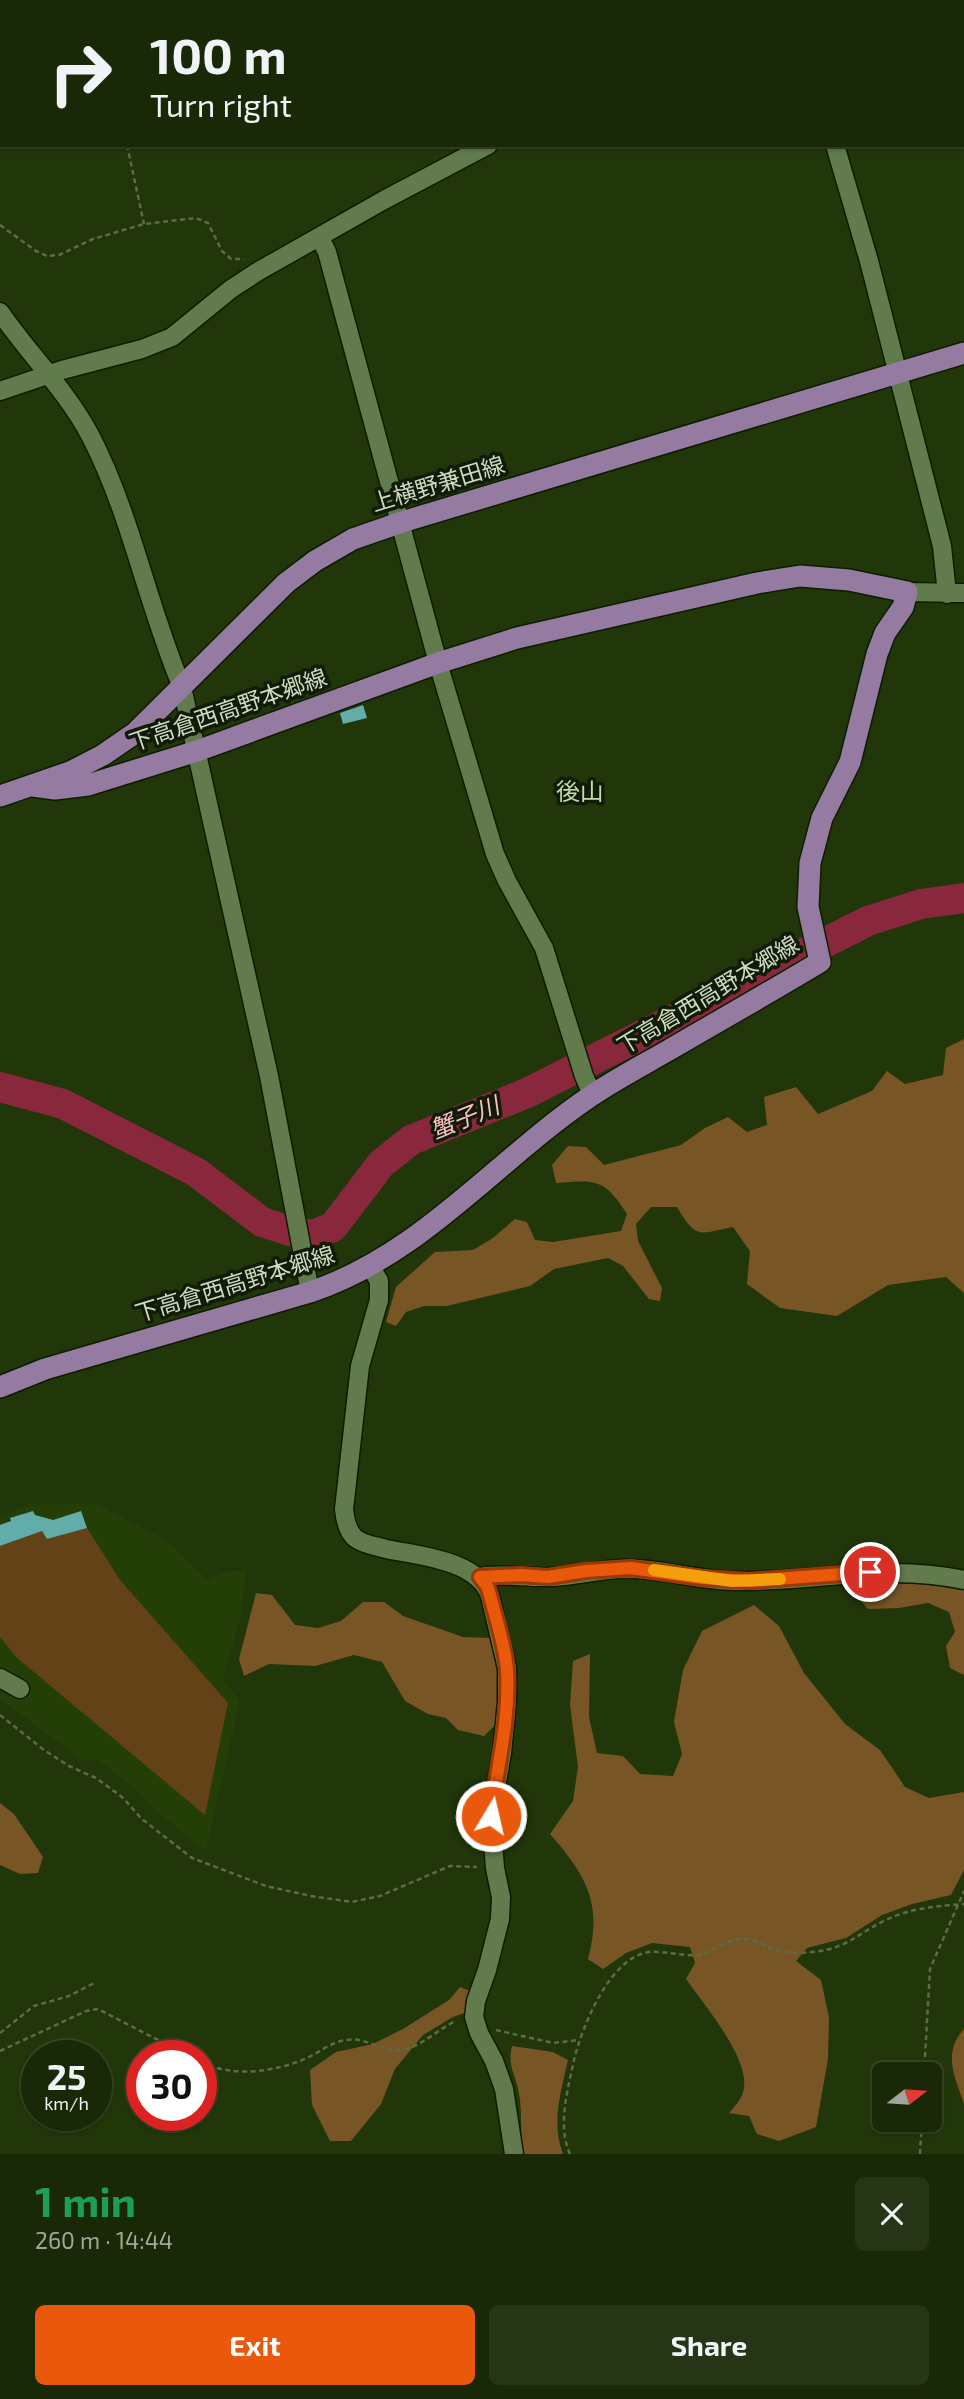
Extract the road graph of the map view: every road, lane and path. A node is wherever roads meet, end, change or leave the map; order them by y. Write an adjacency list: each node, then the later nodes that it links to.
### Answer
1 (127, 147): 4 (path)
2 (481, 147): 6 (street)
3 (836, 147): 10 (street)
4 (144, 224): 5 (path); 7 (path)
5 (0, 225)
6 (320, 238): 11 (street); 13 (street)
7 (246, 259)
8 (0, 312): 11 (street)
9 (964, 353): 10 (main road, 上横野兼田線)
10 (898, 373): 13 (main road, 上横野兼田線); 15 (street)
11 (49, 374): 12 (street); 17 (street)
12 (0, 391)
13 (401, 522): 16 (street); 17 (main road, 上横野兼田線)
14 (907, 592): 15 (street); 16 (main road, 下高倉西高野本郷線); 21 (main road, 下高倉西高野本郷線)
15 (956, 593)
16 (438, 663): 18 (main road, 下高倉西高野本郷線); 21 (street)
17 (182, 687): 18 (street); 19 (main road, 上横野兼田線)
18 (197, 751): 19 (main road, 下高倉西高野本郷線); 23 (street)
19 (33, 786): 20 (main road, 上横野兼田線)
20 (0, 796)
21 (588, 1085): 22 (main road, 下高倉西高野本郷線)
22 (370, 1266): 23 (main road, 下高倉西高野本郷線); 25 (street)
23 (310, 1292): 24 (main road, 下高倉西高野本郷線)
24 (0, 1387)
25 (480, 1577): 26 (street); 30 (street)
26 (964, 1580)
27 (0, 1678): 28 (street)
28 (20, 1689)
29 (0, 1715): 30 (path)
30 (495, 1868): 35 (street)
31 (964, 1891): 32 (path)
32 (957, 1904): 33 (path); 38 (path); 40 (path)
33 (964, 1904)
34 (96, 1982): 36 (path)
35 (474, 2017): 38 (path); 41 (path); 43 (street)
36 (0, 2034)
37 (158, 2040): 39 (path)
38 (579, 2040): 44 (path)
39 (0, 2051)
40 (925, 2062)
41 (217, 2067)
42 (921, 2132): 45 (path)
43 (514, 2154)
44 (570, 2154)
45 (919, 2154)

